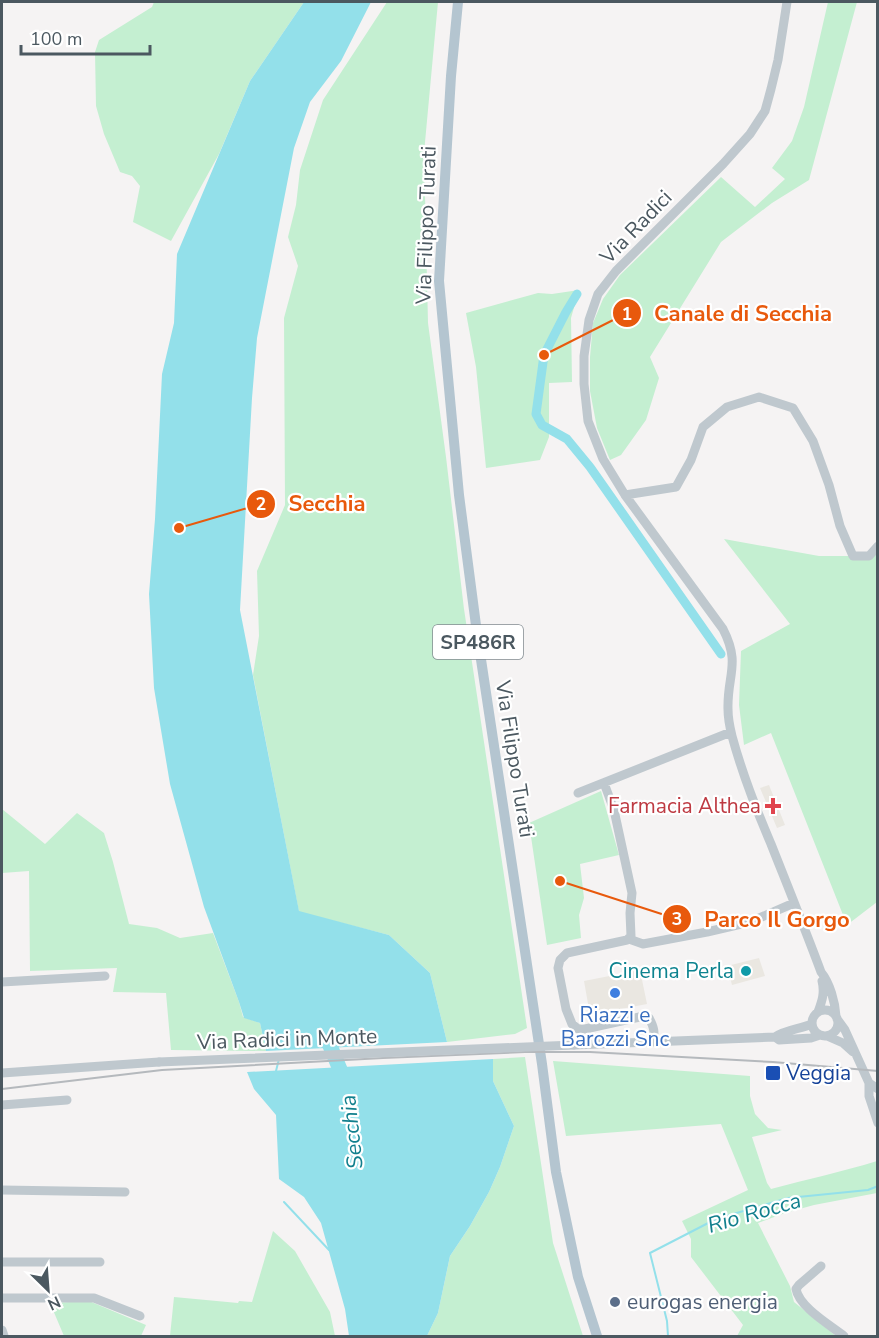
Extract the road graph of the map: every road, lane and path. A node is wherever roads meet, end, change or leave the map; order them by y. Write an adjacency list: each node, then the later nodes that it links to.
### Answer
1 (458, 2): 34 (main road, Via Filippo Turati / SP486R)
2 (787, 2): 3 (street, Via Radici)
3 (625, 495): 4 (street); 5 (street, Via Radici)
4 (878, 546)
5 (731, 732): 6 (street); 8 (street, Via Radici)
6 (604, 783): 7 (street); 9 (street)
7 (578, 793)
8 (794, 903): 9 (street); 10 (street, Via Radici)
9 (629, 939): 18 (street)
10 (821, 972): 13 (street); 14 (street)
11 (105, 976): 12 (street)
12 (2, 982)
13 (818, 1012): 14 (street); 15 (street)
14 (836, 1018): 16 (street); 19 (street)
15 (812, 1024): 16 (street); 17 (street)
16 (823, 1035): 17 (street); 19 (street)
17 (774, 1037): 18 (street, Via Radici in Monte)
18 (652, 1042): 20 (street, Via Radici in Monte, bridge)
19 (858, 1056): 21 (street)
20 (2, 1073)
21 (873, 1086): 24 (street)
22 (67, 1100): 23 (street)
23 (2, 1105)
24 (878, 1123)
25 (2, 1190): 26 (street)
26 (125, 1192)
27 (2, 1262): 28 (street)
28 (100, 1262)
29 (821, 1266): 35 (street)
30 (2, 1298): 31 (street)
31 (140, 1316)
32 (2, 1330): 33 (street)
33 (4, 1336)
34 (597, 1336)
35 (844, 1336)

